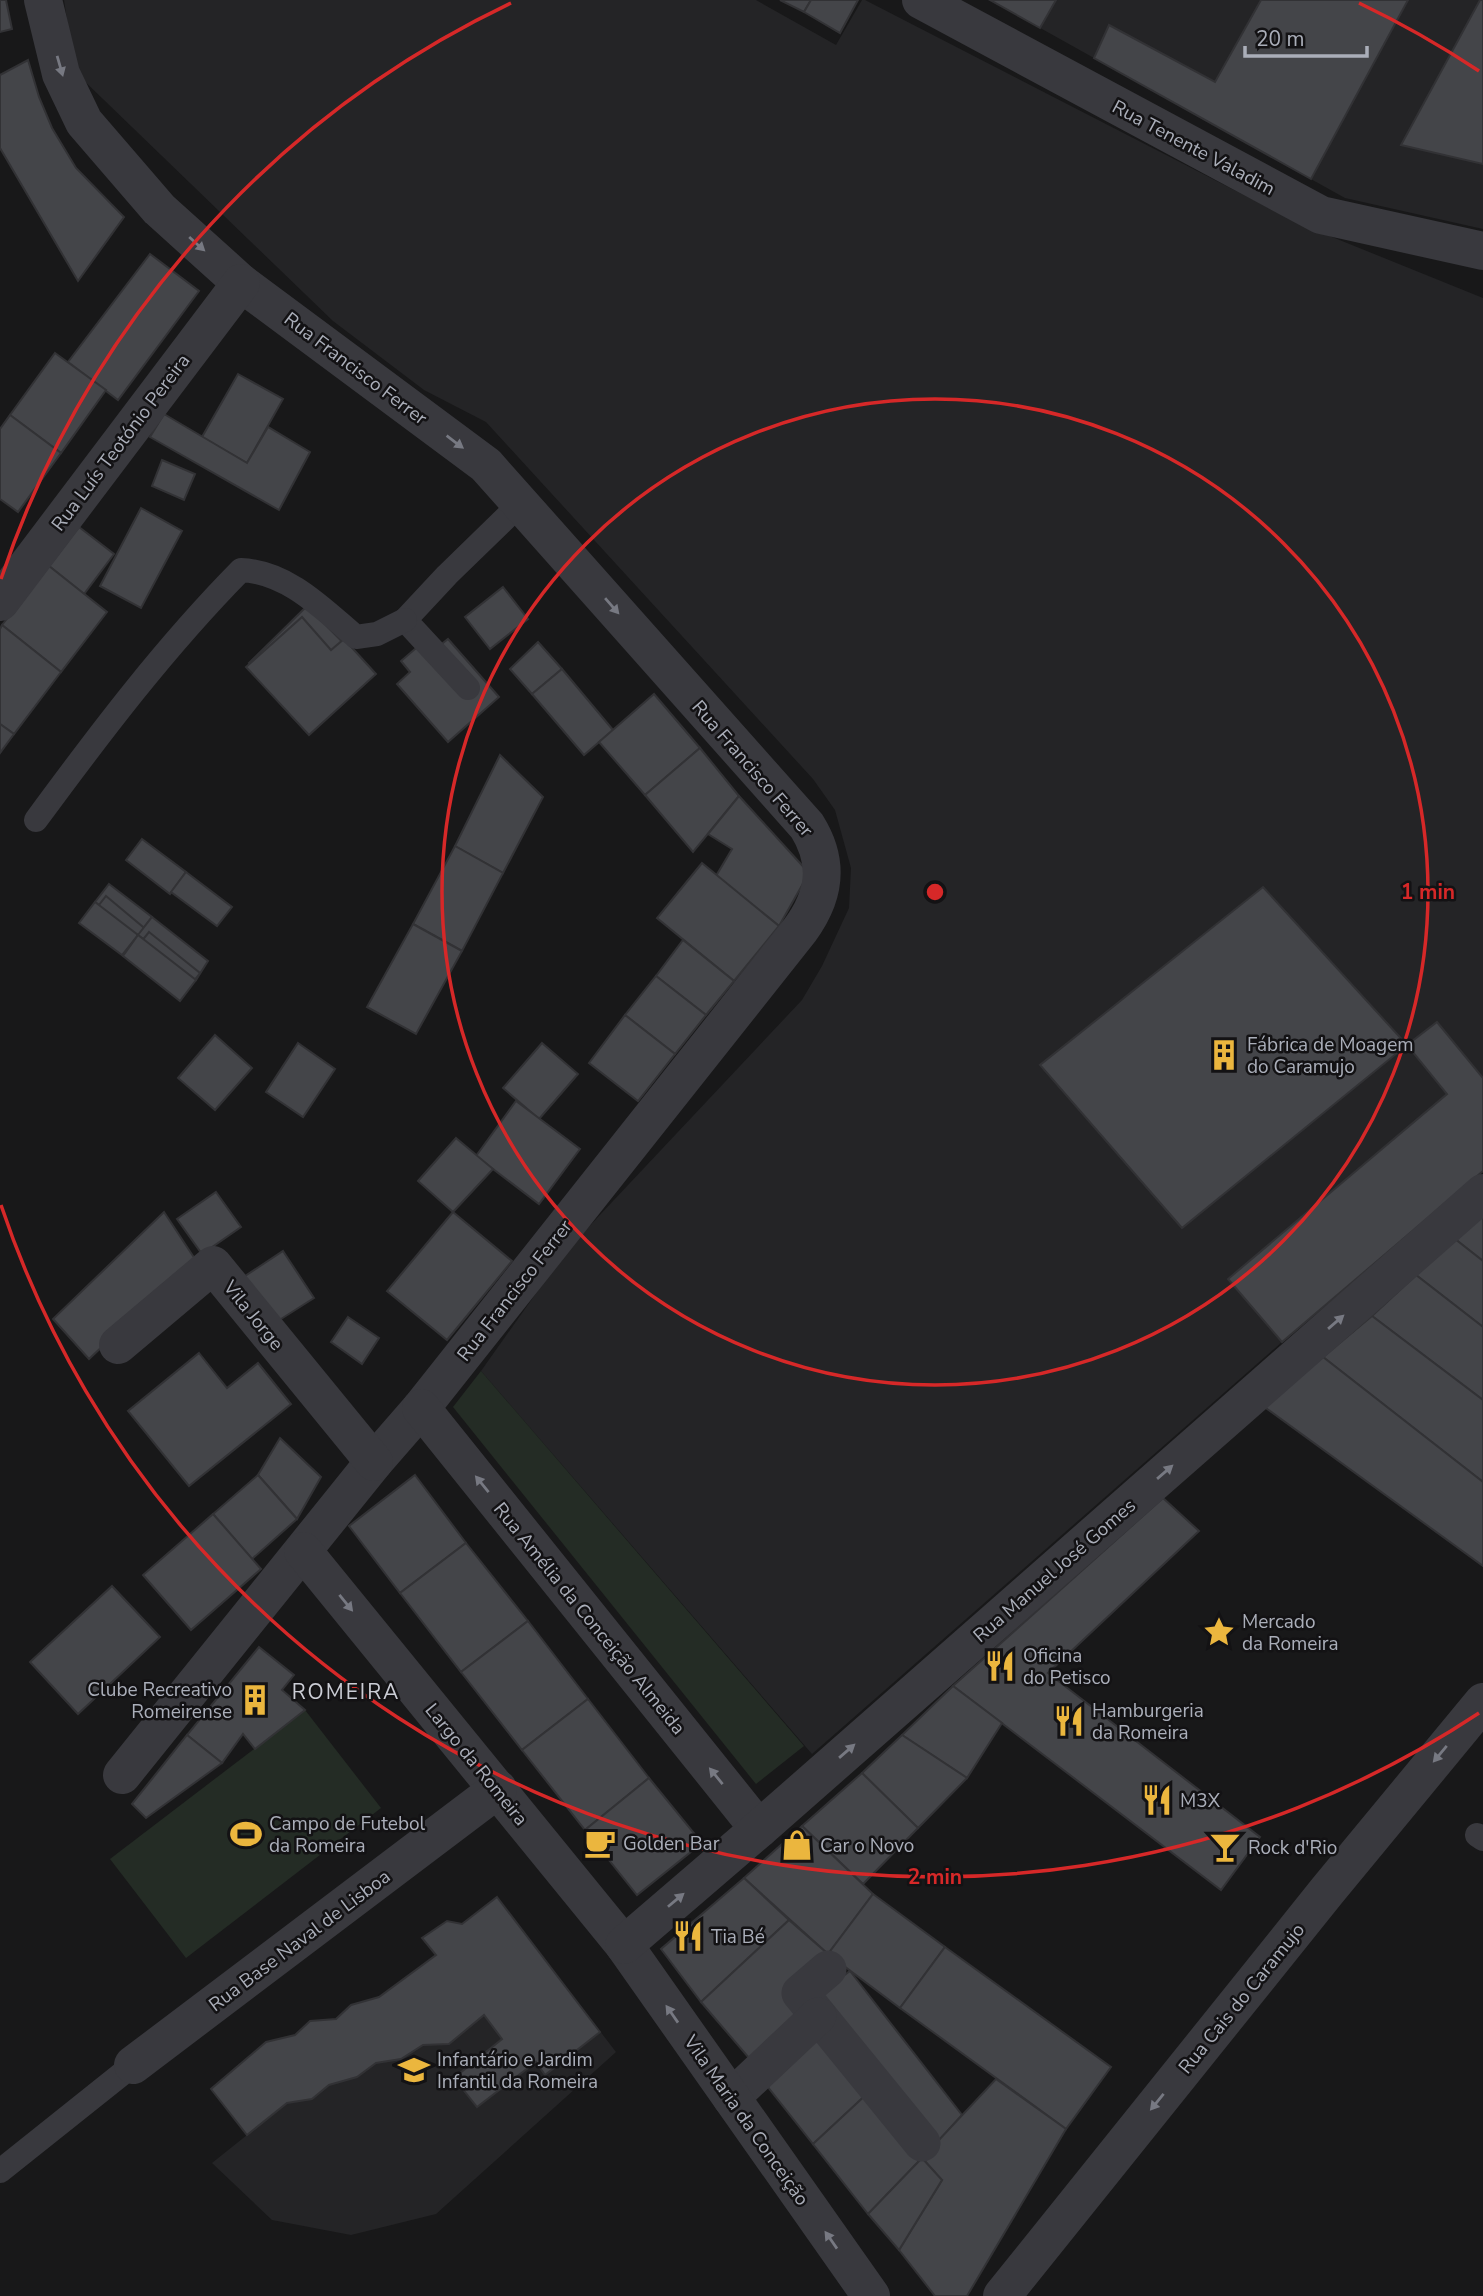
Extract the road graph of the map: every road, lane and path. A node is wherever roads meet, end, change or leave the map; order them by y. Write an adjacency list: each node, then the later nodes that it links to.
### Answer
1 (43, 0): 4 (street, Rua Francisco Ferrer, one-way to 4)
2 (921, 0): 3 (street, Rua Tenente Valadim)
3 (1483, 251)
4 (241, 283): 5 (street, Rua Francisco Ferrer, one-way to 5); 6 (street, Rua Luís Teotónio Pereira)
5 (521, 503): 7 (lane); 12 (street, Rua Francisco Ferrer, one-way to 12)
6 (0, 602)
7 (405, 620): 8 (lane); 9 (lane)
8 (468, 688)
9 (36, 820)
10 (1483, 1193): 18 (street, Rua Manuel José Gomes, one-way to 10)
11 (118, 1345): 13 (street, Vila Jorge)
12 (421, 1408): 13 (street, Rua Francisco Ferrer); 18 (street, Rua Amélia da Conceição Almeida, one-way to 12)
13 (374, 1462): 14 (street, Rua Francisco Ferrer)
14 (303, 1550): 16 (street, Rua Francisco Ferrer); 17 (street, Largo da Romeira, one-way to 17)
15 (1483, 1702): 27 (street, Rua Cais do Caramujo, one-way to 27)
16 (122, 1775)
17 (498, 1790): 19 (street, Largo da Romeira); 22 (street, Rua Base Naval de Lisboa)
18 (759, 1829): 19 (street, Rua Manuel José Gomes, one-way to 18)
19 (624, 1945): 23 (street, Vila Maria da Conceição, one-way to 19)
20 (828, 1969): 21 (street)
21 (818, 2016): 23 (street); 24 (street)
22 (133, 2065): 25 (lane)
23 (731, 2098): 26 (street, Vila Maria da Conceição, one-way to 23)
24 (922, 2143)
25 (0, 2171)
26 (871, 2296)
27 (1002, 2296)

